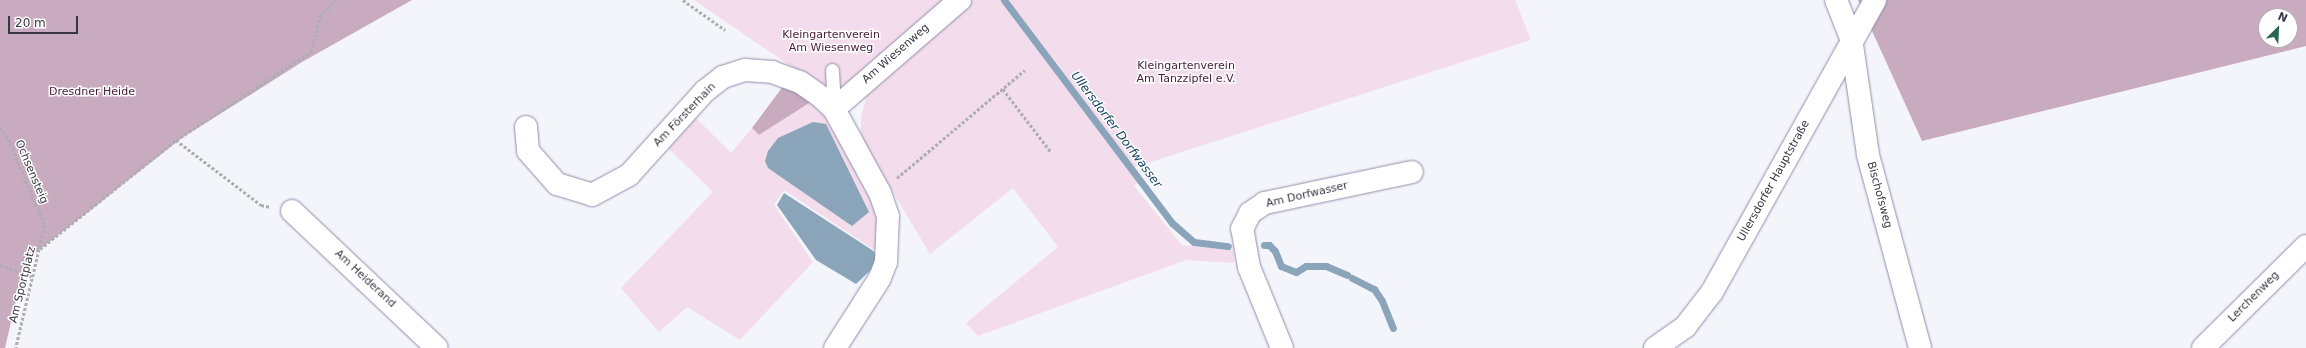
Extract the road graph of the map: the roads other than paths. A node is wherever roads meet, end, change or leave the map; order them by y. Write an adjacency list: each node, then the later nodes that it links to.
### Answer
1 (960, 0): 6 (street, Am Wiesenweg)
2 (1836, 0): 4 (street, Bischofsweg)
3 (1875, 0): 4 (street, Ullersdorfer Hauptstraße)
4 (1851, 38): 14 (street, Ullersdorfer Hauptstraße); 15 (street, Bischofsweg)
5 (832, 70): 6 (lane)
6 (834, 109): 7 (street, Am Försterhain); 12 (street, Am Försterhain)
7 (526, 127)
8 (1412, 172): 13 (street, Am Dorfwasser)
9 (292, 211): 11 (street, Am Heiderand)
10 (2306, 246): 16 (street, Lerchenweg)
11 (437, 348)
12 (835, 348)
13 (1282, 348)
14 (1655, 348)
15 (1920, 348)
16 (2203, 348)

